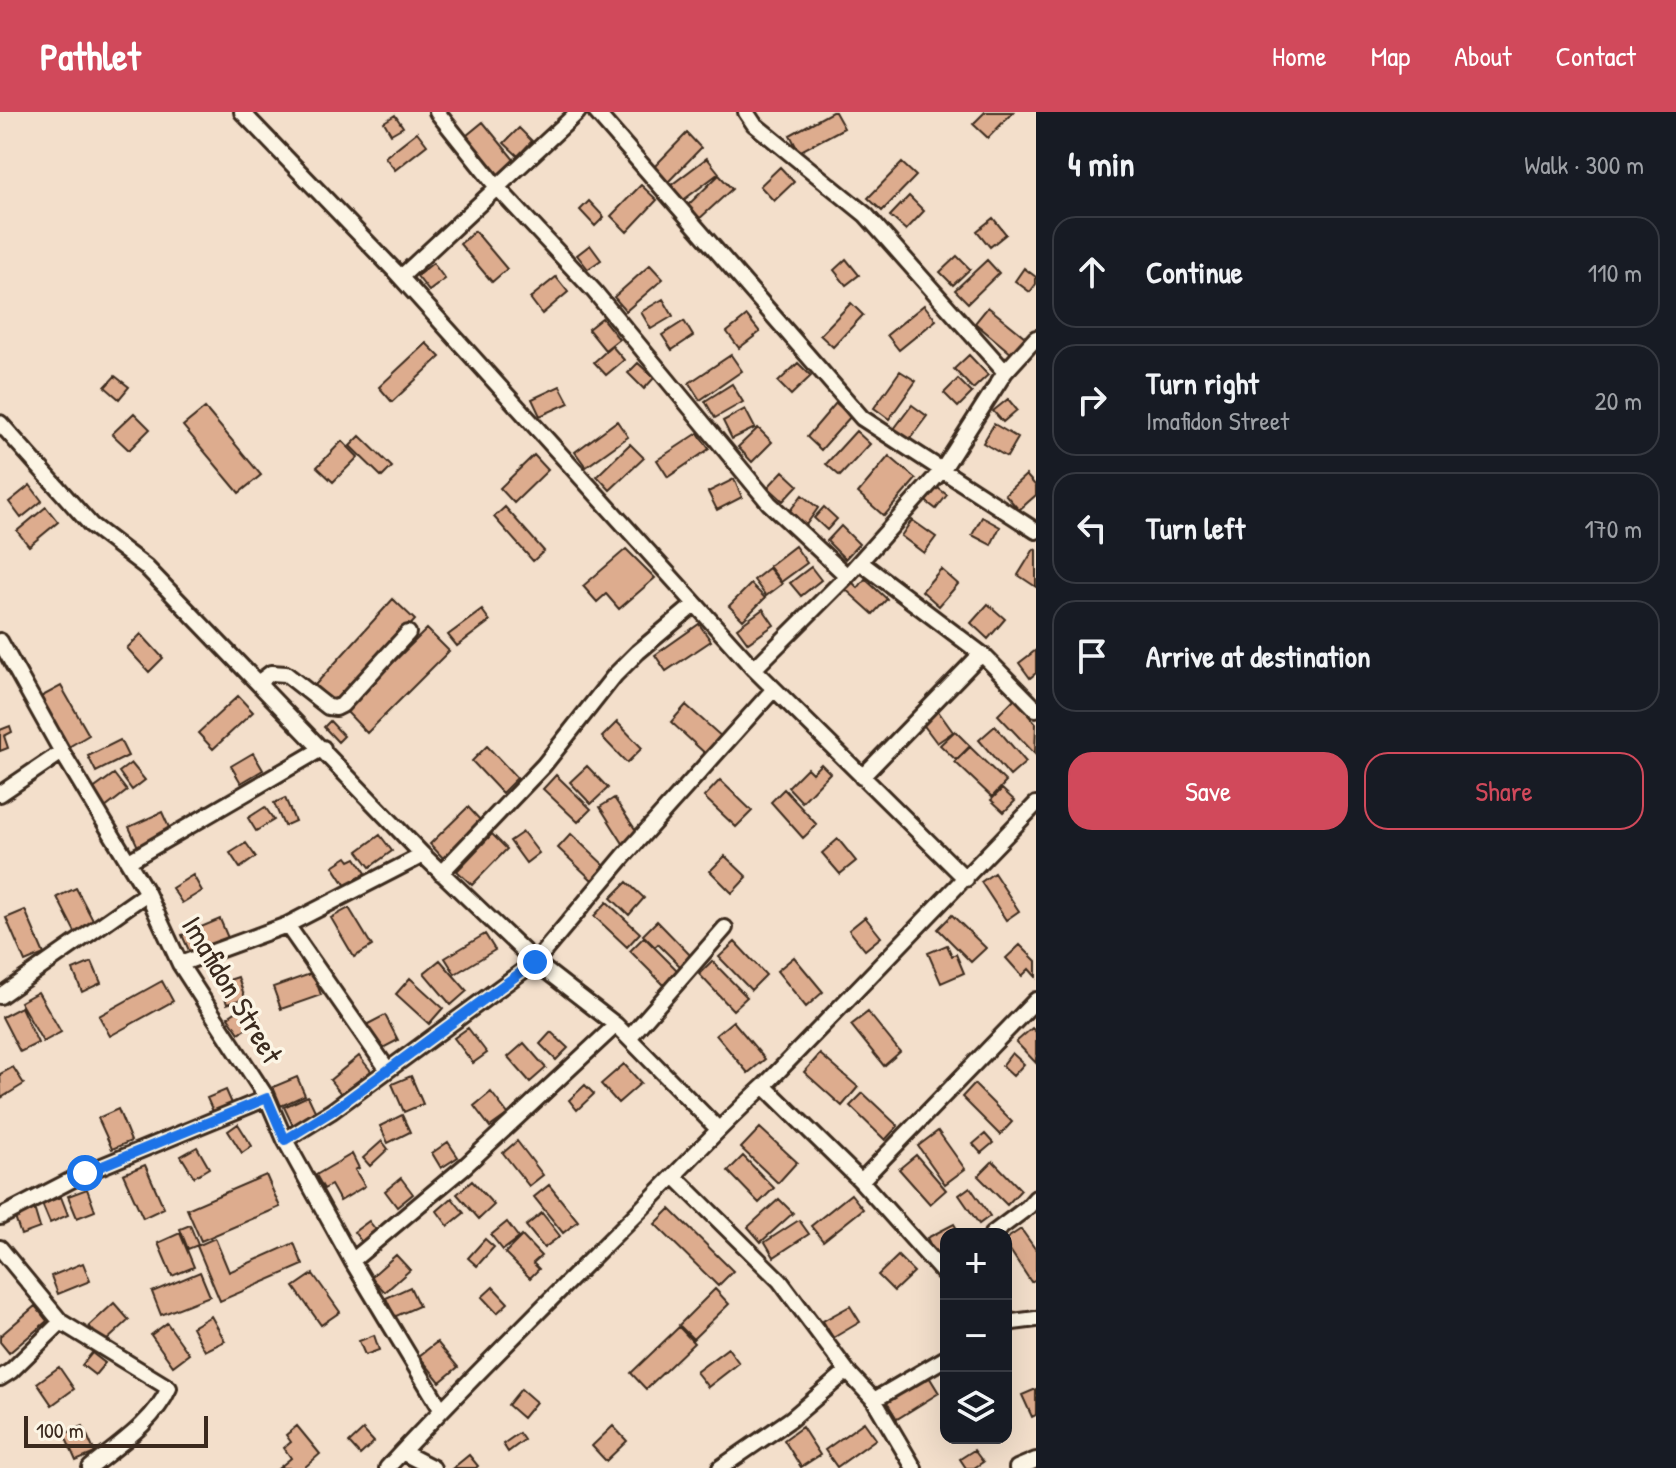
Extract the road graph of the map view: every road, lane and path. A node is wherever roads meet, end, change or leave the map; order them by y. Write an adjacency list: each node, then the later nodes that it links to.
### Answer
1 (242, 112): 7 (street)
2 (437, 112): 6 (street)
3 (578, 112): 6 (street)
4 (596, 112): 11 (street)
5 (746, 112): 9 (street)
6 (496, 186): 7 (street); 14 (street)
7 (401, 277): 15 (street)
8 (1036, 338): 9 (street)
9 (1005, 372): 11 (street)
10 (0, 423): 20 (street)
11 (943, 469): 12 (street); 13 (street)
12 (1036, 531)
13 (860, 562): 14 (street); 18 (street)
14 (847, 576): 19 (street)
15 (695, 604): 19 (street); 30 (street)
16 (408, 633): 20 (street)
17 (0, 641): 24 (street, Imafidon Street)
18 (983, 655): 22 (street); 25 (street)
19 (754, 669): 21 (street)
20 (259, 682): 23 (street)
21 (774, 689): 25 (street); 35 (street)
22 (1036, 709)
23 (323, 748): 28 (street); 29 (street)
24 (62, 752): 26 (street); 29 (street, Imafidon Street)
25 (862, 777): 31 (street)
26 (0, 794)
27 (1036, 804): 31 (street)
28 (423, 855): 30 (street); 33 (street)
29 (129, 861): 32 (street, Imafidon Street)
30 (441, 873): 35 (street)
31 (966, 879): 42 (street)
32 (147, 893): 36 (street, Imafidon Street); 37 (street)
33 (287, 925): 36 (street); 41 (street)
34 (725, 928): 40 (street)
35 (535, 962): 39 (street); 41 (street)
36 (180, 964): 43 (street, Imafidon Street)
37 (0, 996)
38 (1036, 1000): 47 (street)
39 (616, 1025): 40 (street); 52 (street)
40 (629, 1038): 44 (street)
41 (388, 1070): 45 (street)
42 (764, 1086): 44 (street); 47 (street)
43 (267, 1098): 45 (street, Imafidon Street); 49 (street)
44 (718, 1129): 46 (street)
45 (285, 1140): 52 (street, Imafidon Street)
46 (674, 1176): 58 (street); 61 (street)
47 (861, 1181): 53 (street)
48 (1036, 1198): 50 (street)
49 (0, 1217)
50 (1000, 1228)
51 (0, 1248): 55 (street)
52 (352, 1261): 61 (street, Imafidon Street)
53 (940, 1266)
54 (1036, 1319): 56 (street)
55 (61, 1322): 59 (street); 64 (street)
56 (1012, 1322)
57 (940, 1362): 60 (street)
58 (847, 1371): 60 (street); 67 (street)
59 (0, 1378)
60 (874, 1400): 68 (street)
61 (441, 1409): 62 (street)
62 (402, 1452): 65 (street); 66 (street)
63 (1036, 1460): 69 (street)
64 (90, 1468)
65 (387, 1468)
66 (433, 1468)
67 (720, 1468)
68 (914, 1468)
69 (1017, 1468)

